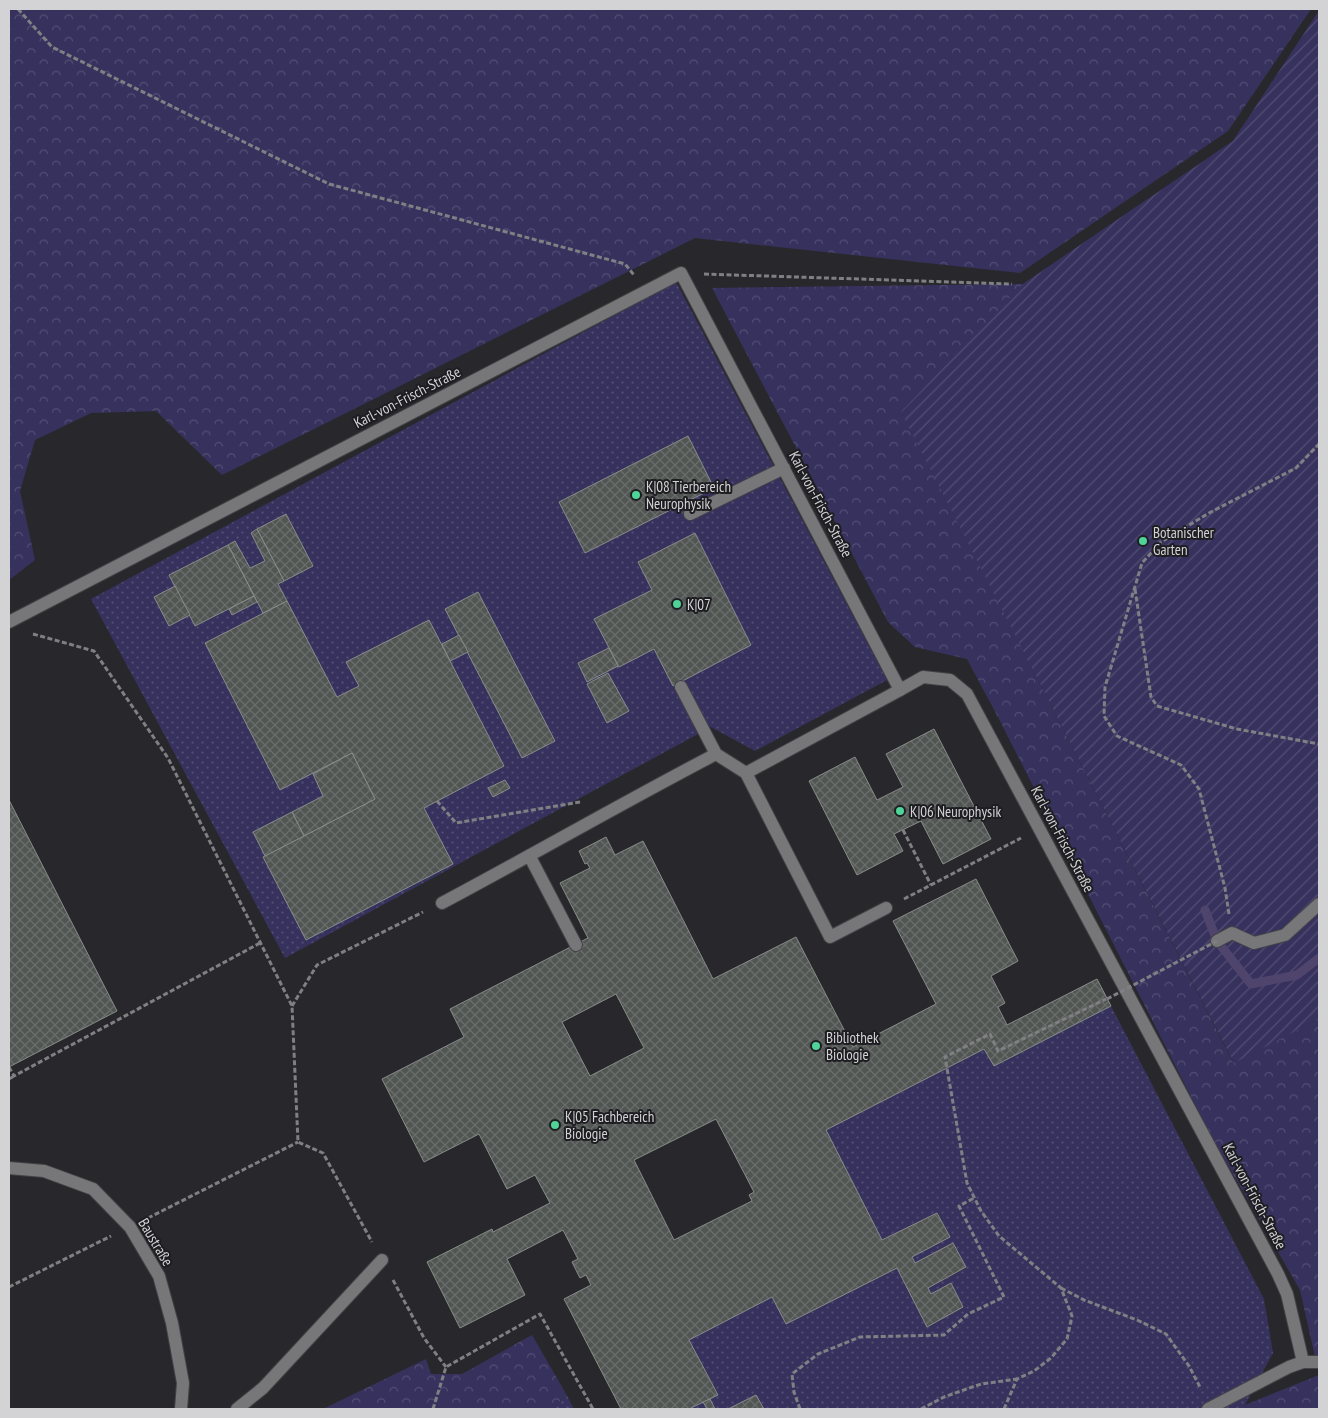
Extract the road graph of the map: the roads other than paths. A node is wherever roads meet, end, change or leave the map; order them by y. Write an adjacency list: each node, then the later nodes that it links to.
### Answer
1 (784, 468): 2 (street); 3 (street, Karl-von-Frisch-Straße); 5 (street, Karl-von-Frisch-Straße)
2 (690, 514)
3 (9, 622)
4 (681, 687): 6 (street)
5 (900, 690): 7 (street); 16 (street, Karl-von-Frisch-Straße)
6 (716, 754): 7 (street); 8 (street)
7 (746, 773): 11 (street)
8 (530, 857): 9 (street); 13 (street)
9 (442, 902)
10 (1319, 904): 12 (street)
11 (886, 908)
12 (1217, 941)
13 (576, 945)
14 (9, 1168): 18 (street, Baustraße)
15 (382, 1260): 19 (street)
16 (1303, 1362): 17 (street); 20 (street)
17 (1319, 1362)
18 (181, 1409)
19 (237, 1409)
20 (1208, 1409)

